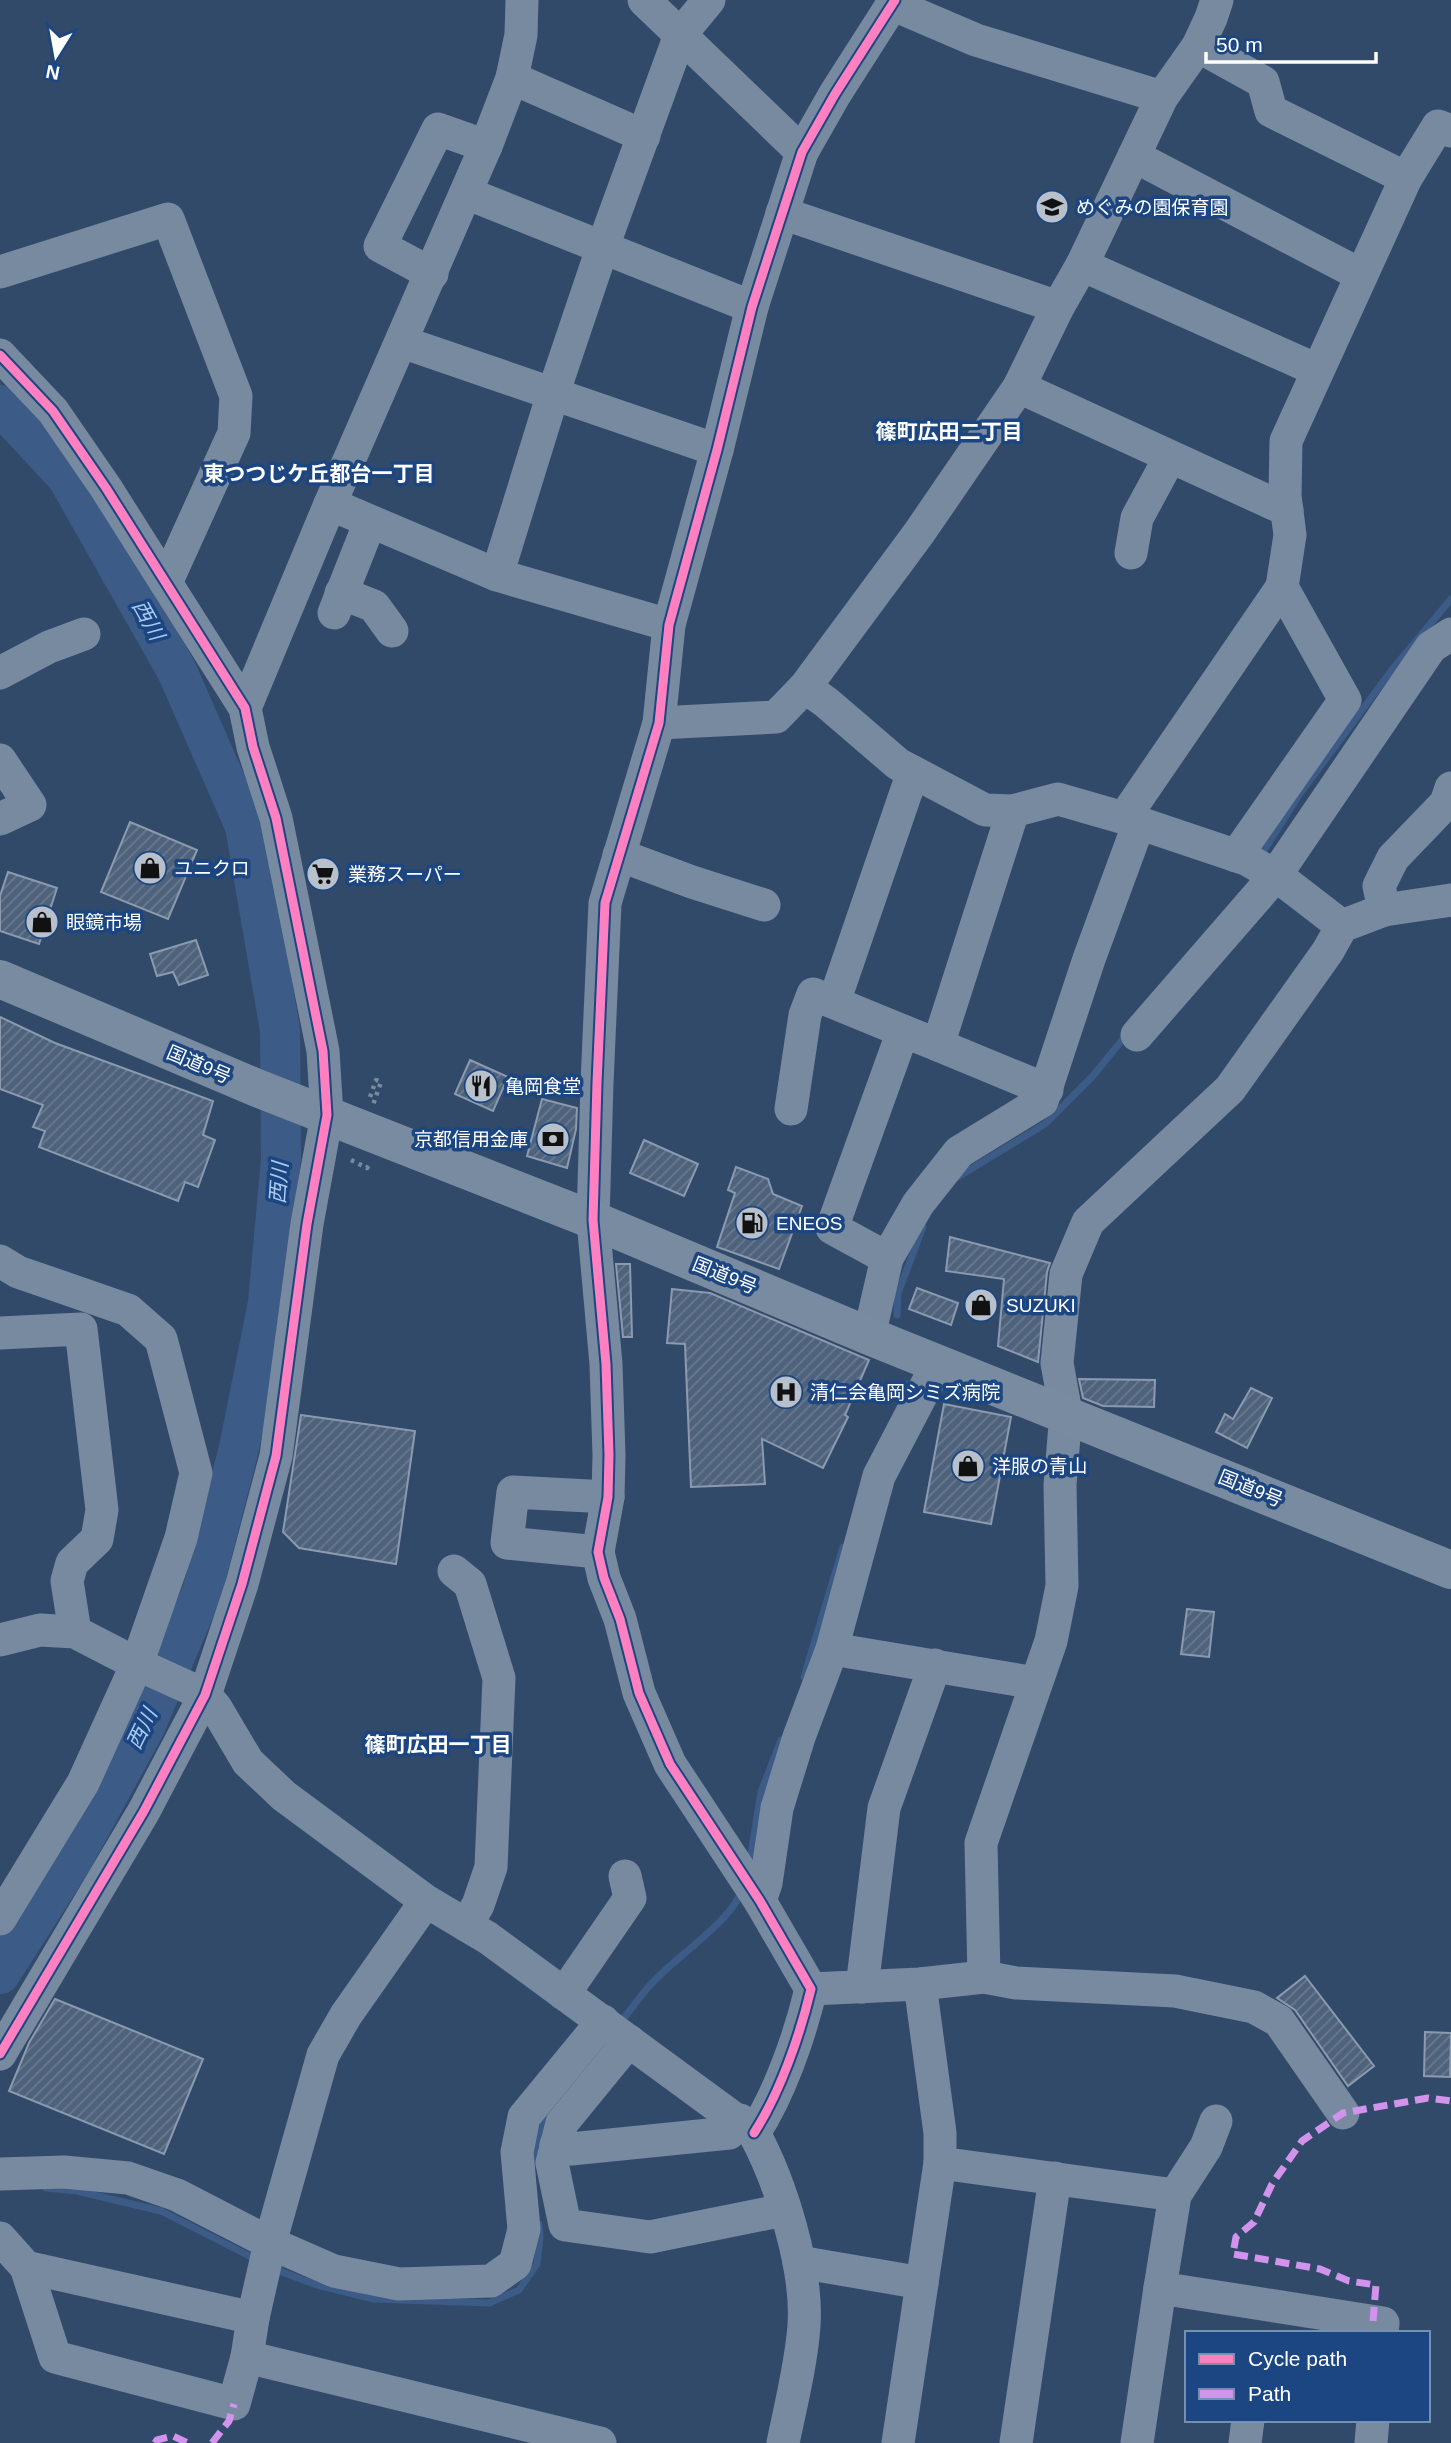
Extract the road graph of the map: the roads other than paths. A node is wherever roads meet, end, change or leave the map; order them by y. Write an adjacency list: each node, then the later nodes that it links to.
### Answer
1 (523, 0): 8 (street)
2 (644, 0): 6 (street)
3 (709, 0): 6 (street)
4 (1217, 0): 7 (street)
5 (894, 2): 9 (street); 13 (street)
6 (680, 35): 11 (street); 13 (street)
7 (1198, 46): 9 (street); 15 (street)
8 (512, 78): 11 (street); 12 (street)
9 (1162, 97): 14 (street)
10 (1447, 120): 15 (street)
11 (643, 136): 18 (street)
12 (486, 146): 16 (street); 21 (street)
13 (802, 152): 17 (street)
14 (1134, 156): 19 (street); 22 (street)
15 (1406, 178): 22 (street)
16 (466, 193): 18 (street); 21 (street)
17 (782, 213): 23 (street); 24 (street)
18 (602, 249): 23 (street); 29 (street)
19 (1082, 264): 24 (street); 27 (street)
20 (0, 272): 37 (street)
21 (432, 274): 25 (street)
22 (1361, 275): 27 (street)
23 (752, 307): 30 (street)
24 (1058, 307): 28 (street)
25 (402, 342): 29 (street); 32 (street)
26 (0, 355): 37 (street)
27 (1317, 370): 33 (street)
28 (1019, 387): 31 (street); 44 (street)
29 (553, 394): 30 (street); 36 (street)
30 (717, 450): 39 (street)
31 (1170, 457): 33 (street); 35 (street)
32 (330, 504): 34 (street); 45 (street)
33 (1287, 510): 38 (street)
34 (370, 522): 36 (street); 40 (street)
35 (1130, 552)
36 (497, 575): 39 (street)
37 (166, 583): 45 (street)
38 (1282, 587): 52 (street); 54 (street)
39 (669, 625): 46 (street)
40 (392, 631)
41 (84, 634): 43 (street)
42 (1451, 634): 55 (street)
43 (0, 673)
44 (805, 687): 46 (street); 48 (street)
45 (245, 708): 67 (street)
46 (659, 723): 53 (street)
47 (0, 760): 51 (street)
48 (913, 772): 50 (street); 61 (street)
49 (1451, 788): 58 (street)
50 (1013, 811): 52 (street); 64 (street)
51 (0, 819)
52 (1132, 821): 54 (street); 65 (street)
53 (619, 855): 57 (street); 68 (street)
54 (1236, 856): 55 (street)
55 (1275, 876): 59 (street); 63 (street)
56 (1451, 900): 58 (street)
57 (764, 905)
58 (1384, 909): 59 (street)
59 (1342, 926): 74 (street)
60 (0, 979): 67 (highway, 国道9号)
61 (834, 1002): 62 (street); 66 (street)
62 (903, 1031): 64 (street); 69 (street)
63 (1137, 1035)
64 (938, 1045): 65 (street)
65 (1047, 1090): 69 (street)
66 (791, 1109)
67 (316, 1111): 68 (highway, 国道9号); 85 (street)
68 (593, 1220): 72 (highway, 国道9号); 75 (street)
69 (887, 1258): 72 (street)
70 (0, 1261): 83 (street)
71 (0, 1333): 79 (street)
72 (869, 1335): 73 (highway, 国道9号)
73 (938, 1363): 74 (highway, 国道9号); 81 (street)
74 (1066, 1413): 77 (highway, 国道9号); 84 (street)
75 (608, 1497): 76 (street); 76 (street)
76 (598, 1552): 88 (street)
77 (1451, 1570)
78 (454, 1572): 90 (street)
79 (75, 1632): 80 (street); 83 (street)
80 (0, 1640)
81 (832, 1649): 82 (street); 88 (street)
82 (935, 1665): 84 (street); 93 (street)
83 (143, 1667): 85 (street); 89 (street)
84 (1036, 1684): 91 (street)
85 (198, 1691): 87 (street); 98 (street)
86 (625, 1876): 95 (street)
87 (426, 1900): 90 (street); 109 (street)
88 (760, 1901): 94 (street)
89 (0, 1919)
90 (466, 1925): 95 (street)
91 (984, 1977): 92 (street); 99 (street)
92 (920, 1984): 93 (street); 103 (street)
93 (862, 1987): 94 (street)
94 (811, 1989): 101 (street)
95 (564, 1994): 96 (street)
96 (603, 2021): 97 (street); 109 (street)
97 (629, 2041): 101 (street); 102 (street)
98 (0, 2054)
99 (1343, 2113)
100 (1216, 2121): 106 (street)
101 (747, 2127): 102 (street); 107 (street)
102 (556, 2145): 107 (street)
103 (940, 2162): 105 (street); 112 (street)
104 (0, 2174): 109 (street)
105 (1055, 2178): 106 (street); 123 (street)
106 (1175, 2195): 113 (street)
107 (784, 2210): 110 (street)
108 (0, 2238): 111 (street)
109 (270, 2243): 114 (street)
110 (799, 2263): 112 (street); 121 (street)
111 (26, 2267): 114 (street); 117 (street)
112 (922, 2283): 122 (street)
113 (1160, 2288): 115 (street); 124 (street)
114 (253, 2318): 117 (street)
115 (1264, 2319): 116 (street)
116 (1382, 2331)
117 (247, 2357): 120 (street)
118 (1248, 2422): 125 (street)
119 (1373, 2422): 126 (street)
120 (600, 2443)
121 (783, 2443)
122 (898, 2443)
123 (1016, 2443)
124 (1137, 2443)
125 (1245, 2443)
126 (1371, 2443)

